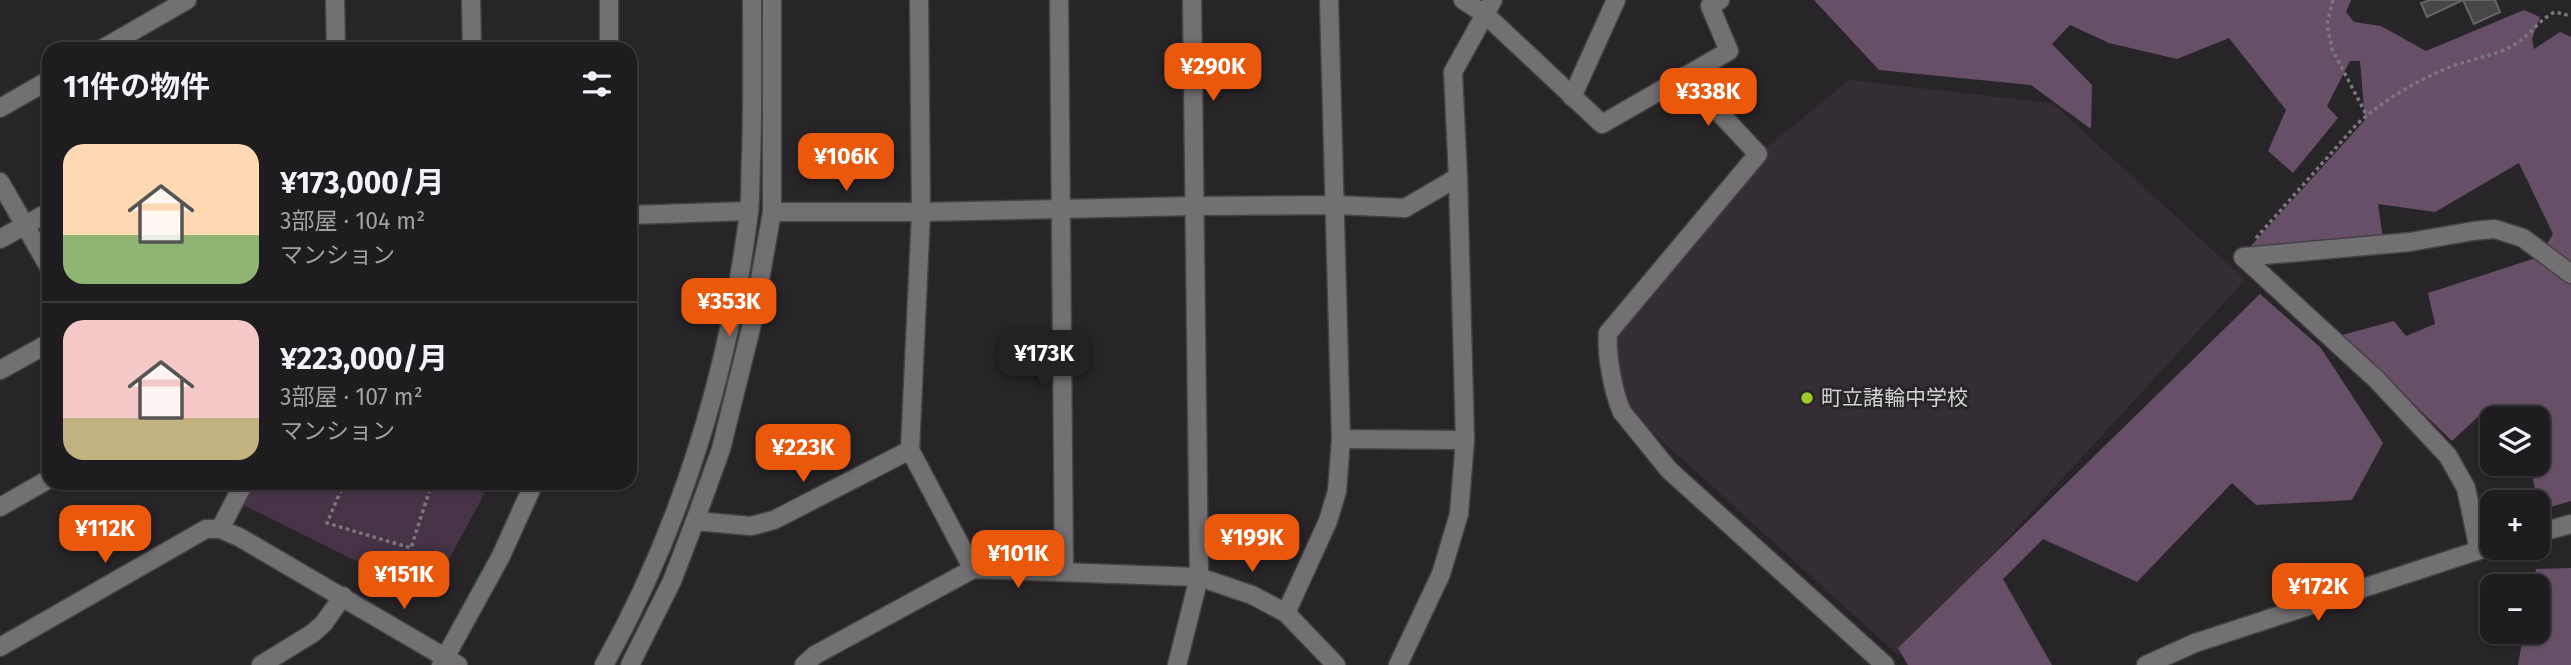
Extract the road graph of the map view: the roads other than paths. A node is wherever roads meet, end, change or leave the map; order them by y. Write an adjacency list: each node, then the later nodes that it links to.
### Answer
1 (187, 0): 15 (street)
2 (335, 0): 16 (street)
3 (471, 0): 17 (street)
4 (609, 0): 18 (street)
5 (752, 0): 28 (street)
6 (772, 0): 29 (street)
7 (919, 0): 30 (street)
8 (1059, 0): 27 (street)
9 (1192, 0): 26 (street)
10 (1329, 0): 25 (street)
11 (1463, 0): 14 (street)
12 (1616, 0): 21 (street)
13 (1720, 0): 19 (street)
14 (1490, 8): 21 (street); 23 (street)
15 (114, 42)
16 (336, 42)
17 (471, 42)
18 (609, 42)
19 (1685, 75): 21 (street); 66 (street)
20 (42, 84): 22 (street)
21 (1572, 97)
22 (0, 108)
23 (1458, 177): 25 (street); 40 (street)
24 (0, 182): 33 (street)
25 (1334, 205): 26 (street); 39 (street)
26 (1195, 206): 27 (street); 54 (street)
27 (1062, 209): 30 (street); 53 (street)
28 (749, 211): 31 (street); 60 (street)
29 (772, 212): 30 (street); 46 (street)
30 (921, 212): 41 (street)
31 (637, 215)
32 (42, 216): 33 (street)
33 (25, 225): 34 (street); 35 (street)
34 (0, 239)
35 (42, 255)
36 (2571, 274): 50 (street)
37 (42, 346): 38 (street)
38 (0, 370)
39 (1340, 439): 40 (street); 56 (street)
40 (1465, 440): 65 (street)
41 (910, 450): 46 (street); 52 (street)
42 (42, 483): 45 (street)
43 (240, 490): 48 (street)
44 (531, 490): 58 (street)
45 (0, 507)
46 (695, 521): 61 (street)
47 (2571, 524): 49 (street)
48 (220, 528): 55 (street); 57 (street)
49 (2550, 530)
50 (2480, 532)
51 (2480, 550): 67 (street)
52 (972, 569): 53 (street); 62 (street)
53 (1064, 571): 54 (street)
54 (1199, 576): 56 (street); 63 (street)
55 (343, 596): 58 (street); 59 (street)
56 (1286, 613): 64 (street)
57 (0, 647)
58 (448, 663)
59 (261, 665)
60 (604, 665)
61 (630, 665)
62 (804, 665)
63 (1177, 665)
64 (1336, 665)
65 (1398, 665)
66 (1885, 665)
67 (2146, 665)

